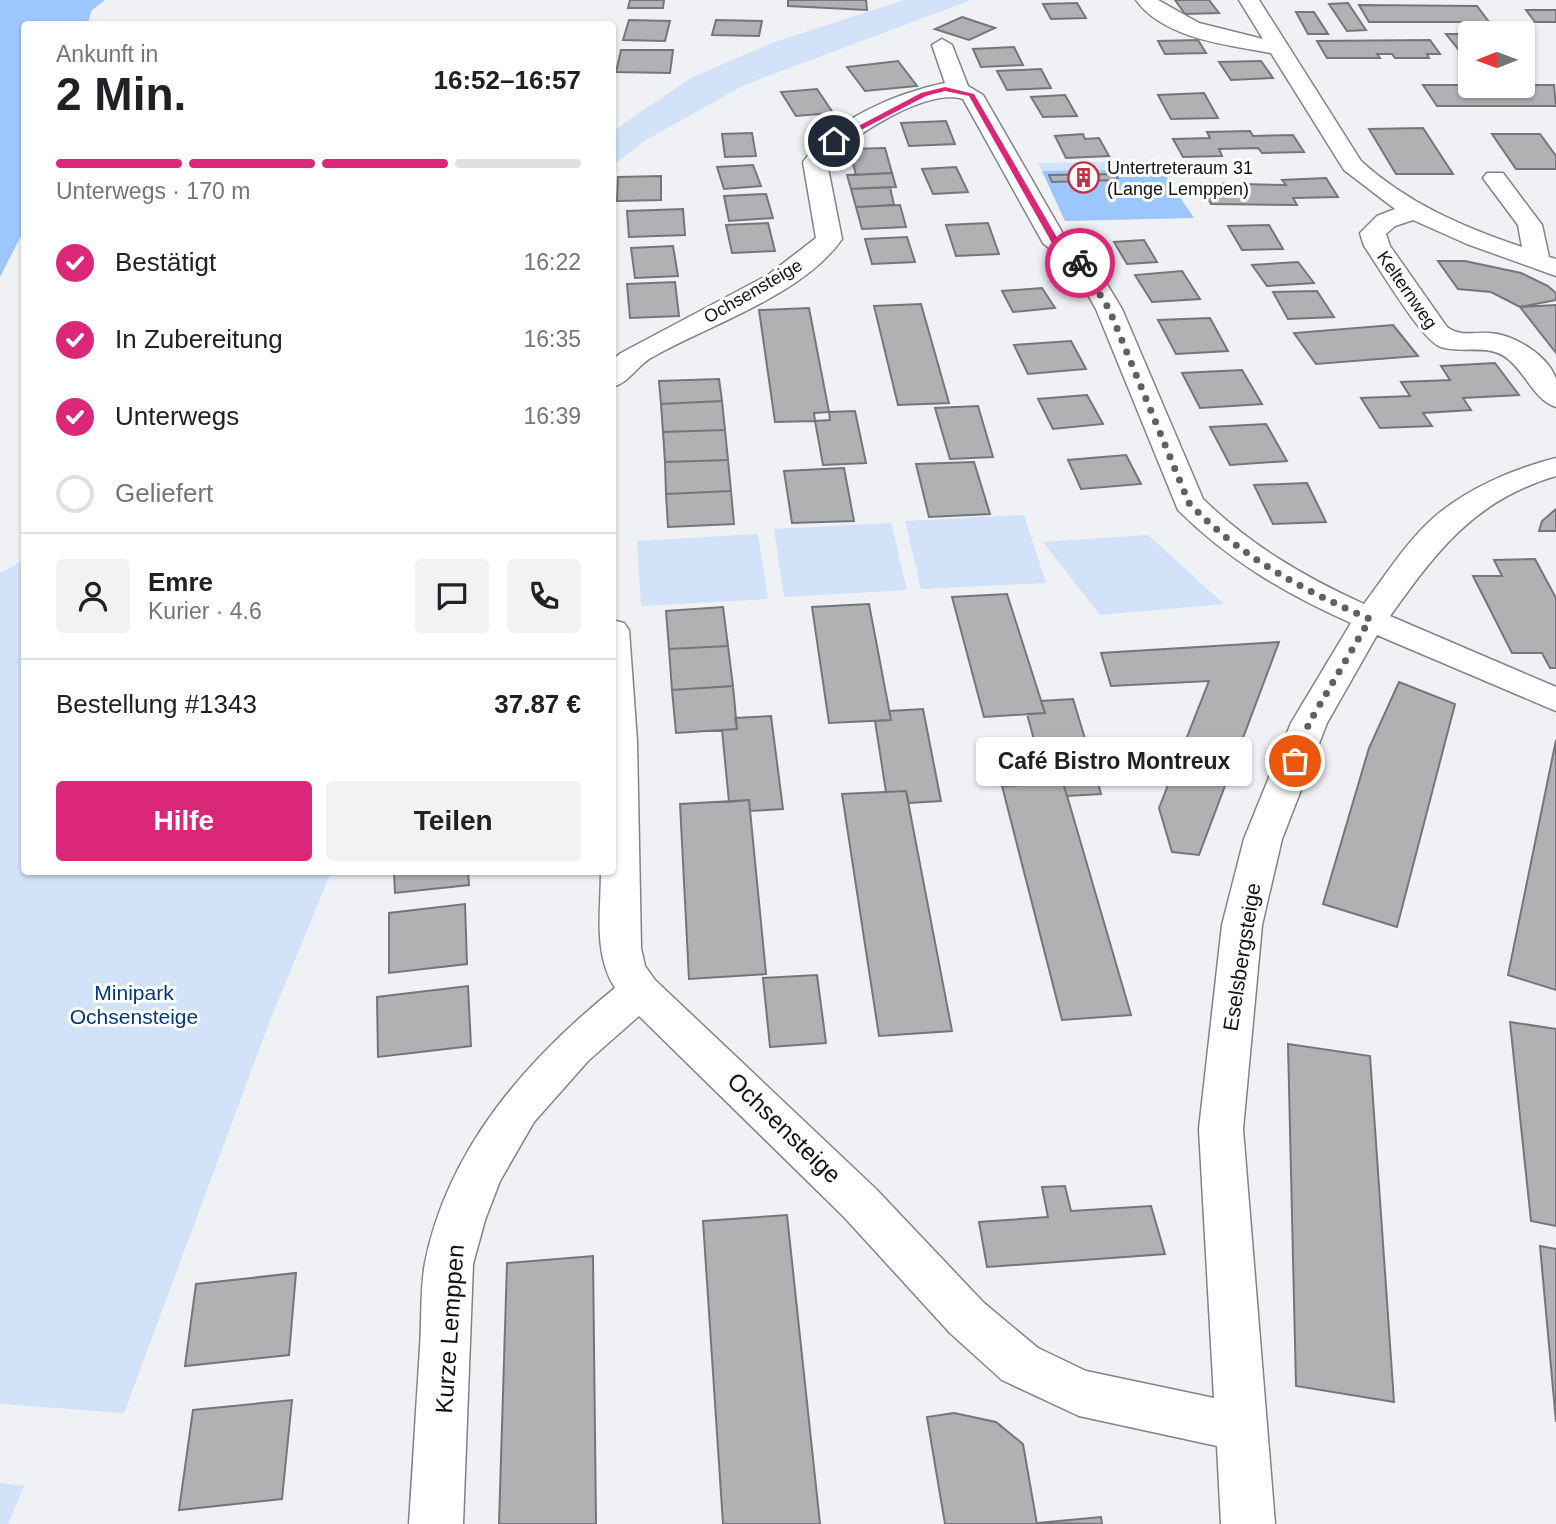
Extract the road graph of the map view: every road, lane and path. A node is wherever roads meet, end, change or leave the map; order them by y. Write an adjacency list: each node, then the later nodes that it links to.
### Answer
1 (1146, 0): 4 (street)
2 (1249, 0): 4 (street)
3 (942, 45): 5 (street)
4 (1280, 48): 7 (street)
5 (958, 90): 9 (street, Ochsensteige); 12 (street)
6 (1495, 178): 8 (street)
7 (1413, 211): 8 (street); 10 (street, Kelternweg)
8 (1547, 265)
9 (616, 372)
10 (1556, 398)
11 (1556, 467): 12 (street, Eselsbergsteige)
12 (1370, 619): 14 (street); 16 (street, Eselsbergsteige)
13 (616, 694): 15 (street, Ochsensteige)
14 (1556, 700)
15 (640, 991): 16 (street, Ochsensteige); 17 (street, Kurze Lemppen)
16 (1240, 1427): 18 (street, Eselsbergsteige)
17 (436, 1524)
18 (1248, 1524)

